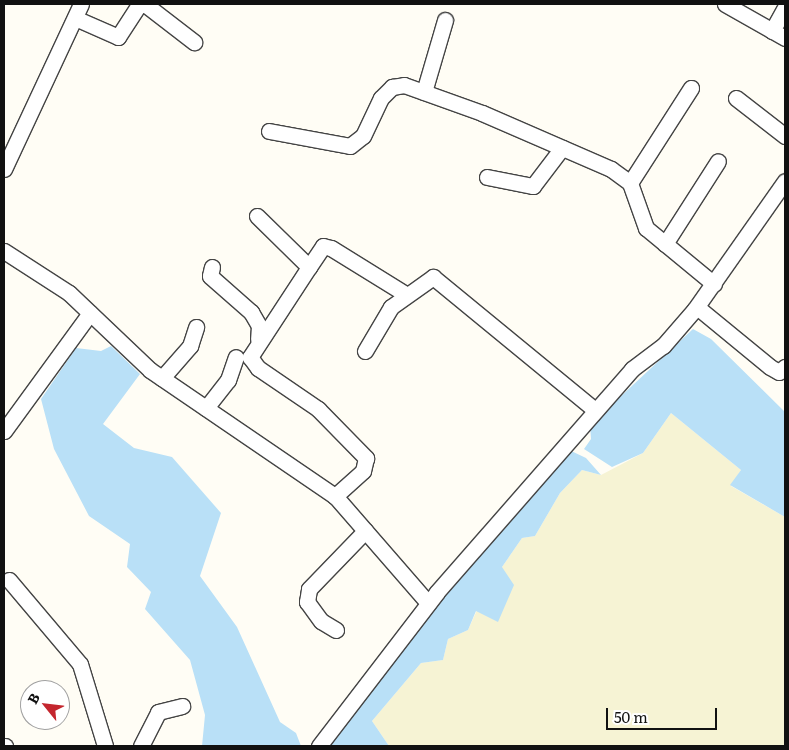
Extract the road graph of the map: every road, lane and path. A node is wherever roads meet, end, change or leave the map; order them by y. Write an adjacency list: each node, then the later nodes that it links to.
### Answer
1 (727, 4): 5 (street)
2 (785, 8): 5 (street)
3 (78, 11): 7 (street); 15 (street)
4 (445, 20): 9 (street)
5 (772, 31): 6 (street)
6 (785, 38)
7 (194, 42)
8 (691, 88): 18 (street)
9 (424, 92): 11 (street); 13 (street)
10 (736, 98): 12 (street)
11 (269, 131)
12 (785, 136)
13 (562, 148): 16 (street); 18 (street)
14 (718, 161): 20 (street)
15 (4, 169)
16 (487, 178)
17 (785, 181): 24 (street)
18 (630, 183): 20 (street)
19 (257, 216): 23 (street)
20 (665, 244): 24 (street)
21 (4, 251): 27 (street)
22 (212, 267): 29 (street)
23 (309, 267): 25 (street); 29 (street)
24 (714, 284): 26 (street)
25 (407, 295): 30 (street); 35 (street)
26 (697, 306): 32 (street); 35 (street)
27 (90, 313): 33 (street); 36 (street)
28 (196, 327): 33 (street)
29 (258, 339): 37 (street)
30 (366, 351)
31 (236, 357): 34 (street)
32 (785, 367)
33 (162, 378): 34 (street)
34 (206, 408): 37 (street)
35 (596, 410): 40 (street)
36 (4, 431)
37 (335, 496): 38 (street)
38 (365, 531): 40 (street); 41 (street)
39 (9, 580): 43 (street)
40 (428, 603): 45 (street)
41 (336, 630)
42 (182, 706): 44 (street)
43 (105, 746)
44 (140, 746)
45 (319, 746)

